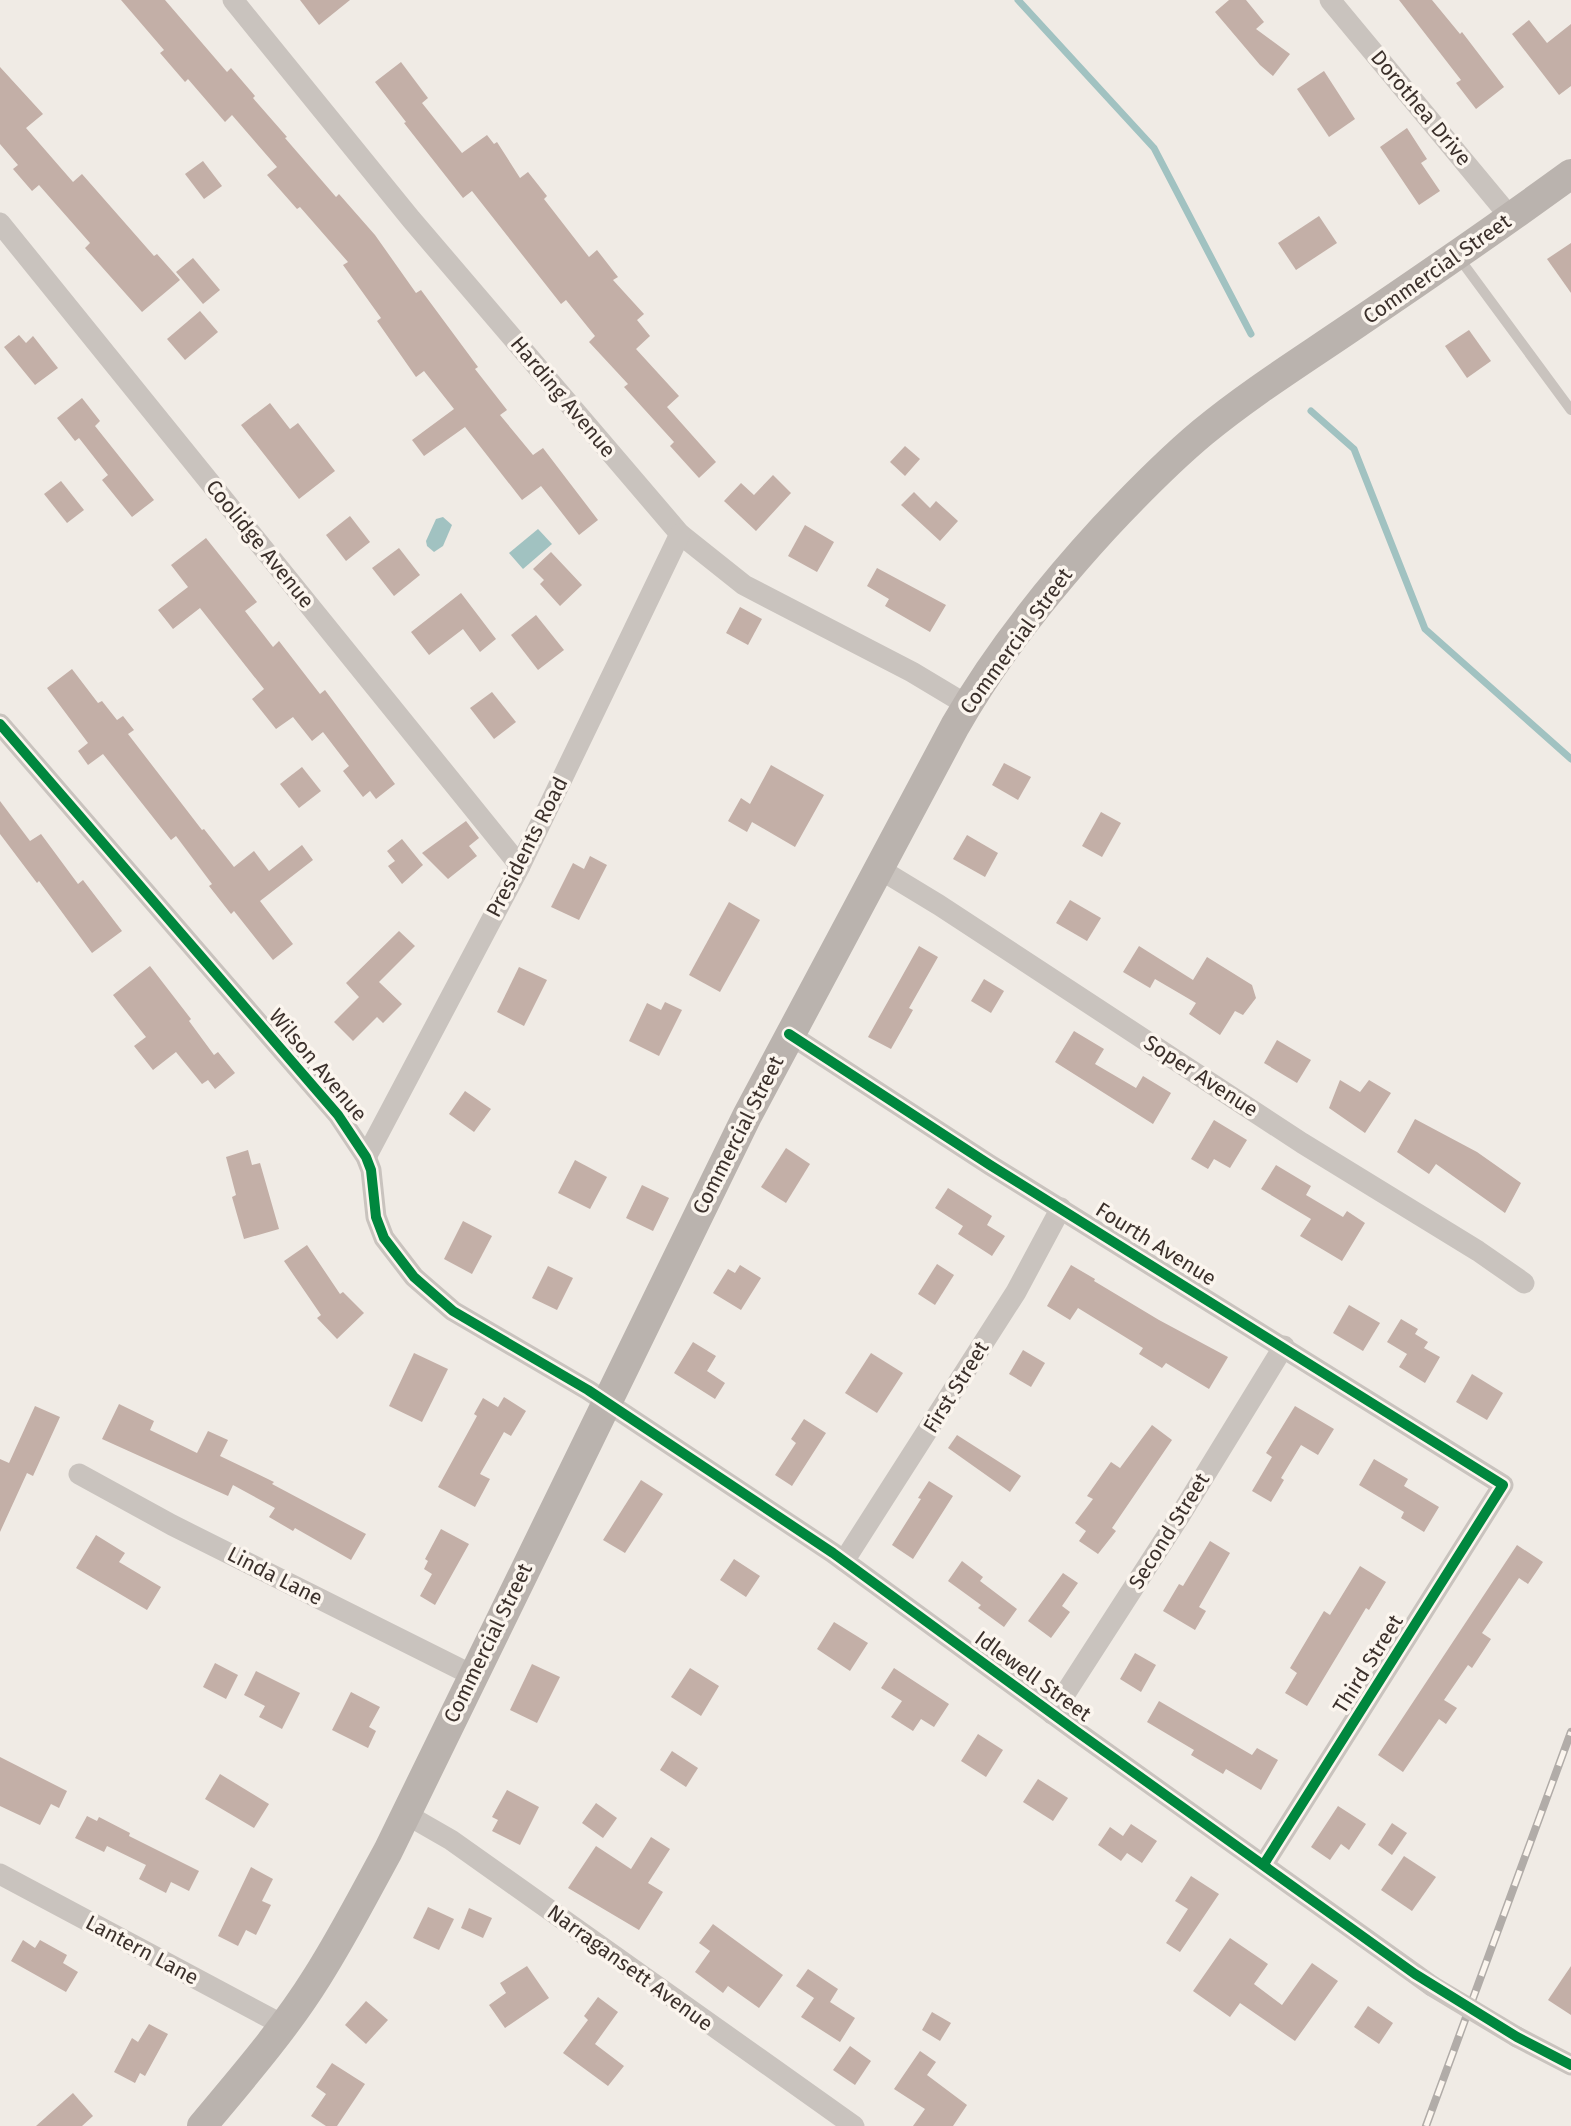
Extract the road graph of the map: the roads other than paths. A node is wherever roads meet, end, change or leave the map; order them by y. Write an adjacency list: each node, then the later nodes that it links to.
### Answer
1 (233, 0): 8 (street, Harding Avenue)
2 (1330, 0): 4 (street, Dorothea Drive)
3 (1571, 174): 4 (main road, Commercial Street)
4 (1511, 218): 6 (main road, Commercial Street)
5 (0, 223): 11 (street, Coolidge Avenue)
6 (1457, 256): 7 (lane); 9 (main road, Commercial Street)
7 (1571, 410)
8 (680, 534): 9 (street, Harding Avenue); 11 (street, Presidents Road)
9 (967, 705): 12 (main road, Commercial Street)
10 (0, 724): 14 (street, Wilson Avenue)
11 (520, 866): 14 (street, Presidents Road)
12 (878, 868): 13 (main road, Commercial Street); 16 (street, Soper Avenue)
13 (789, 1034): 15 (street, Fourth Avenue); 18 (main road, Commercial Street)
14 (366, 1157): 18 (street, Wilson Avenue)
15 (1061, 1208): 17 (street, Fourth Avenue); 21 (street, First Street)
16 (1524, 1283)
17 (1284, 1346): 20 (street, Fourth Avenue); 23 (street, Second Street)
18 (606, 1402): 21 (street, Idlewell Street); 22 (main road, Commercial Street)
19 (79, 1474): 22 (street, Linda Lane)
20 (1503, 1485): 25 (street, Third Street)
21 (844, 1561): 23 (street, Idlewell Street)
22 (472, 1675): 24 (main road, Commercial Street)
23 (1052, 1714): 25 (street, Idlewell Street)
24 (404, 1813): 27 (main road, Commercial Street); 30 (street, Narragansett Avenue)
25 (1264, 1864): 28 (street, Idlewell Street, bridge)
26 (0, 1874): 27 (street, Lantern Lane)
27 (283, 2025): 29 (main road, Commercial Street)
28 (1571, 2065)
29 (202, 2126)
30 (854, 2126)

